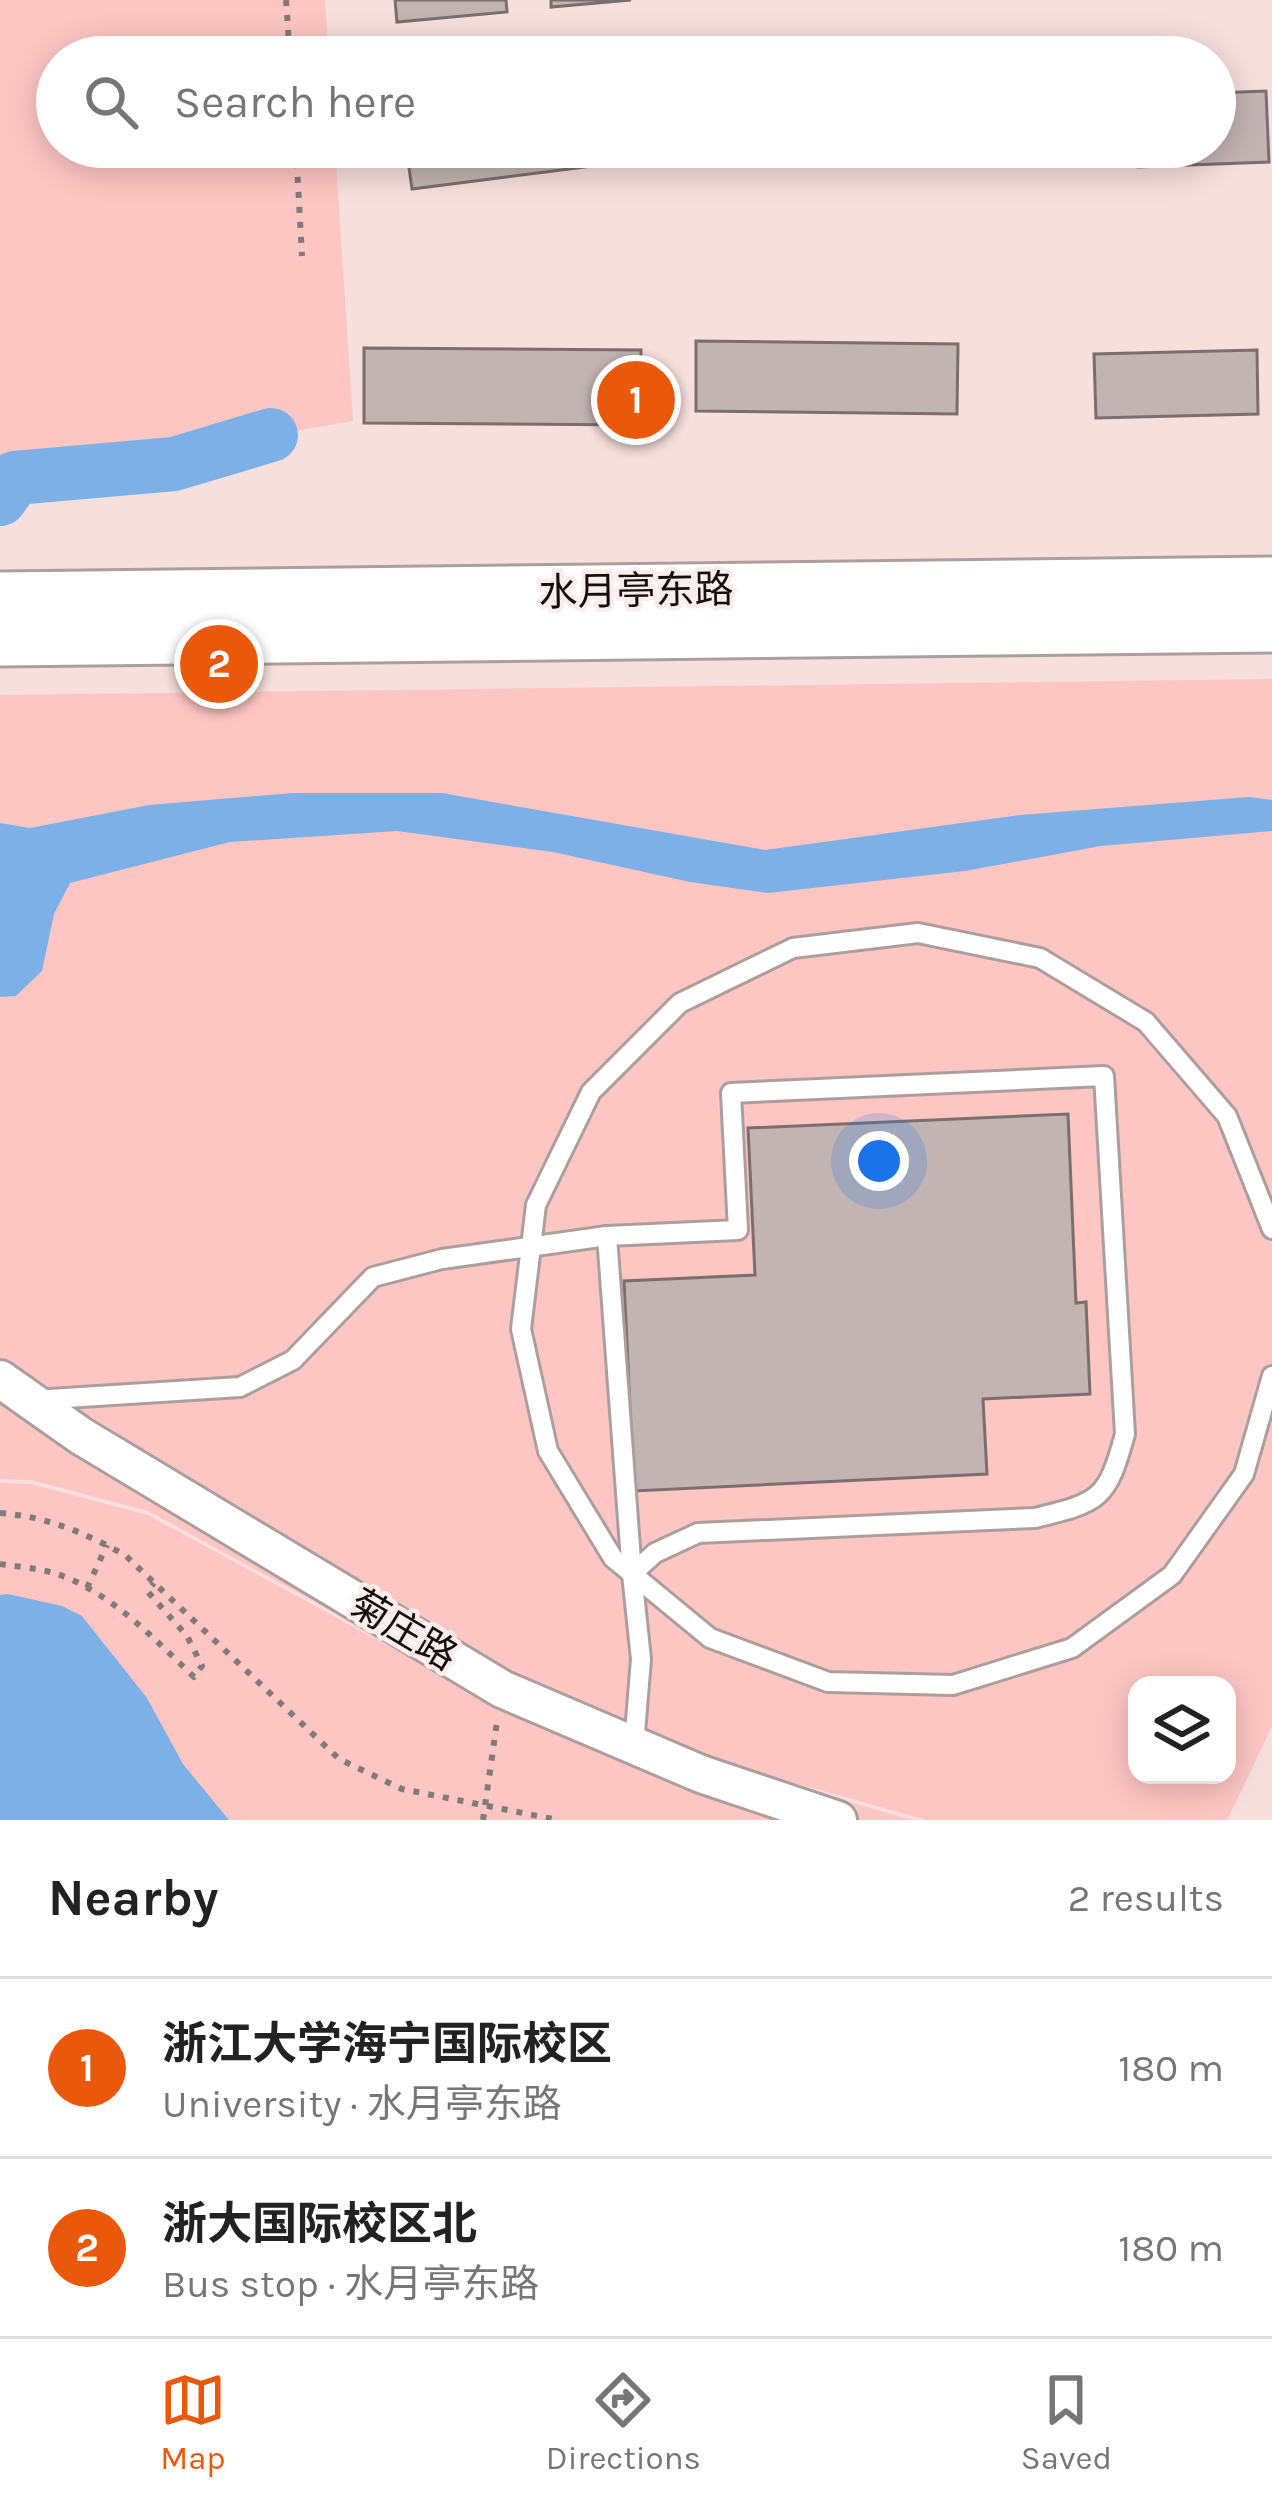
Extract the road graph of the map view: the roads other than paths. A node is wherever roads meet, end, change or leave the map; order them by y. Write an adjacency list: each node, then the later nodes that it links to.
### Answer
1 (1272, 583): 2 (main road, 水月亭东路)
2 (8, 619): 3 (main road, 水月亭东路)
3 (1272, 626)
4 (1272, 1229): 6 (lane)
5 (607, 1236): 6 (lane); 10 (lane); 10 (lane)
6 (531, 1246): 9 (lane); 10 (lane)
7 (1272, 1376): 10 (lane)
8 (0, 1378): 9 (street, 菊庄路)
9 (30, 1400): 11 (street, 菊庄路)
10 (632, 1574): 11 (lane)
11 (634, 1745): 12 (street, 菊庄路)
12 (838, 1820)

